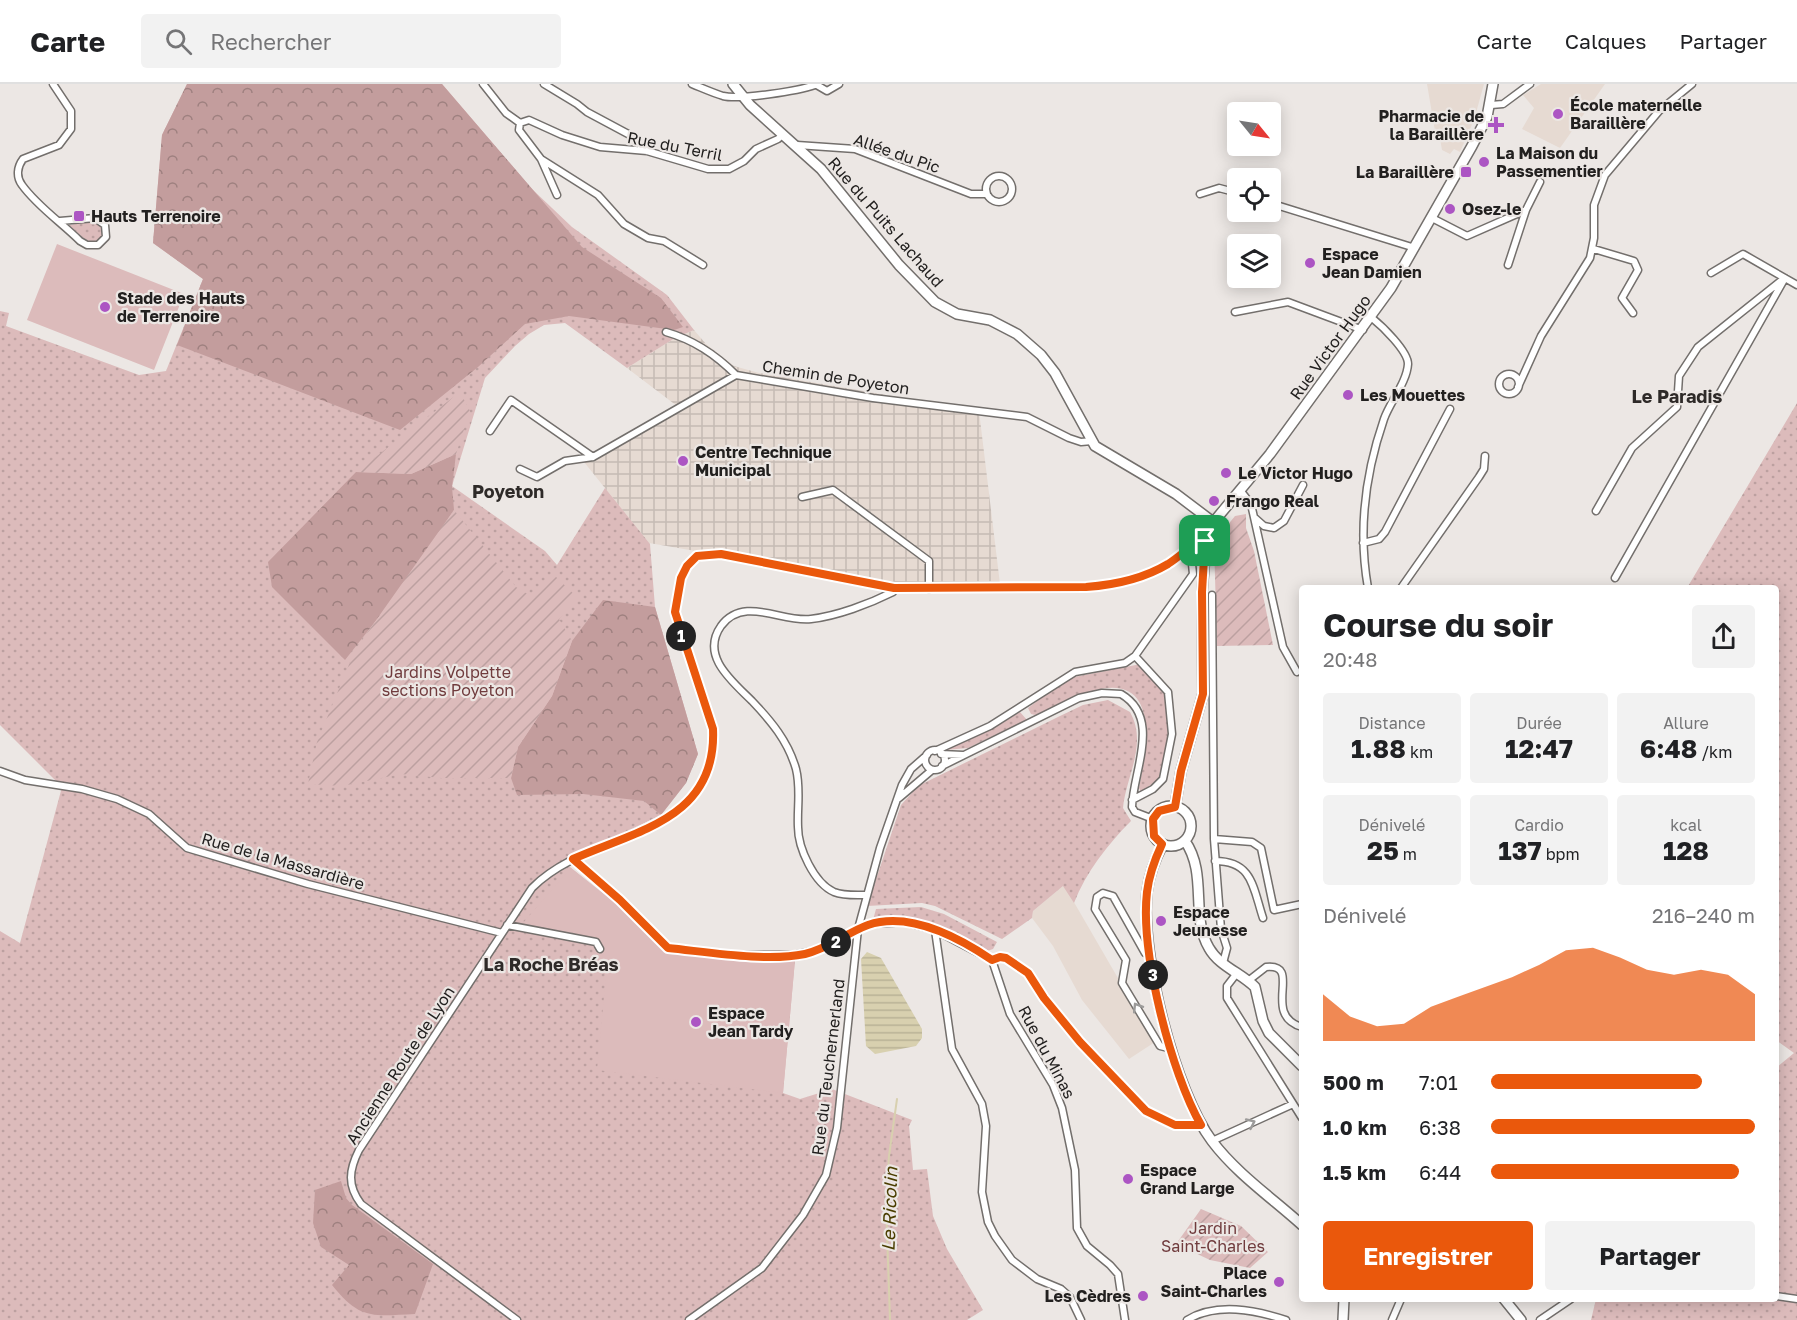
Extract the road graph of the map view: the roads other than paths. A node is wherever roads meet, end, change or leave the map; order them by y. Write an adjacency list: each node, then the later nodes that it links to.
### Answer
1 (53, 84): 26 (street)
2 (483, 84): 13 (street)
3 (544, 84): 16 (street)
4 (692, 84): 11 (street)
5 (733, 84): 11 (main road, Rue du Puits Lachaud)
6 (839, 84): 10 (street)
7 (1493, 84): 12 (main road, Rue Victor Hugo)
8 (1530, 84): 12 (street)
9 (1692, 84): 28 (street)
10 (815, 85): 11 (street)
11 (743, 97): 14 (main road, Rue du Puits Lachaud)
12 (1491, 105): 25 (main road, Rue Victor Hugo)
13 (520, 123): 16 (street, Rue du Terril); 17 (street)
14 (783, 134): 15 (main road, Rue du Puits Lachaud); 16 (street, Rue du Terril)
15 (797, 145): 20 (street, Allée du Pic); 43 (main road, Rue du Puits Lachaud)
16 (647, 151)
17 (541, 159): 22 (street); 30 (street)
18 (1540, 182): 24 (street)
19 (1227, 190): 21 (street)
20 (987, 194): 20 (street, Allée du Pic)
21 (1200, 194)
22 (557, 195)
23 (1281, 206): 27 (street)
24 (1526, 210): 25 (street); 29 (street)
25 (1432, 218): 27 (main road, Rue Victor Hugo)
26 (60, 221): 26 (street)
27 (1414, 248): 36 (main road, Rue Victor Hugo)
28 (1594, 249): 35 (street); 40 (street)
29 (1508, 265)
30 (703, 266)
31 (1711, 273): 32 (street)
32 (1785, 278): 33 (street); 50 (street); 56 (street)
33 (1797, 285)
34 (1235, 312): 37 (street)
35 (1633, 313)
36 (1372, 318): 37 (main road, Rue Victor Hugo); 54 (street)
37 (1363, 330): 48 (main road, Rue Victor Hugo)
38 (666, 332): 39 (street)
39 (736, 375): 43 (street, Chemin de Poyeton); 45 (street)
40 (1518, 387)
41 (1450, 409): 54 (street)
42 (490, 431): 45 (street)
43 (1092, 441): 52 (main road)
44 (1485, 456): 58 (street)
45 (593, 457): 46 (street)
46 (520, 469)
47 (1303, 485): 51 (street)
48 (1240, 490): 51 (street); 52 (main road, Rue Victor Hugo)
49 (802, 497): 60 (street)
50 (1596, 511)
51 (1254, 518): 63 (street)
52 (1213, 522): 53 (main road, Rue Victor Hugo)
53 (1205, 541): 55 (street); 72 (main road, Rue Victor Hugo)
54 (1363, 543): 57 (street)
55 (1184, 551): 60 (street); 62 (street)
56 (1615, 578)
57 (1368, 585)
58 (1403, 585)
59 (894, 588): 60 (street); 77 (street); 79 (street)
60 (929, 589)
61 (1212, 595): 74 (street)
62 (1135, 656): 64 (street); 70 (street)
63 (1297, 672)
64 (938, 752): 65 (street); 66 (street); 67 (street)
65 (927, 755): 68 (street); 71 (street, Rue du Teuchernerland)
66 (964, 755): 67 (street); 70 (street)
67 (942, 766): 68 (street)
68 (932, 770): 71 (street)
69 (0, 771): 85 (street, Rue de la Massardière)
70 (1132, 800): 73 (street)
71 (897, 801): 79 (street, Rue du Teuchernerland)
72 (1175, 807): 73 (main road); 75 (main road)
73 (1153, 819): 76 (main road)
74 (1214, 839): 78 (street); 80 (street)
75 (1185, 841): 76 (main road); 89 (main road)
76 (1162, 844): 87 (main road)
77 (573, 859): 82 (street); 83 (street)
78 (1215, 861): 81 (street); 89 (street)
79 (866, 895): 83 (street, Rue du Teuchernerland)
80 (1299, 905)
81 (1263, 918)
82 (507, 926): 85 (street); 86 (street)
83 (858, 929): 84 (street); 107 (street, Rue du Teuchernerland)
84 (935, 930): 88 (street); 108 (street)
85 (502, 933): 106 (street, Ancienne Route de Lyon)
86 (600, 949)
87 (1150, 952): 93 (main road); 93 (street, one-way to 87)
88 (992, 960): 97 (street); 109 (street, Rue du Minas)
89 (1222, 963): 90 (main road)
90 (1237, 973): 91 (main road); 95 (street)
91 (1248, 981): 92 (street); 94 (main road)
92 (1299, 1026)
93 (1172, 1050): 97 (main road)
94 (1299, 1063)
95 (1291, 1104): 96 (street); 98 (street, one-way to 95)
96 (1299, 1114)
97 (1201, 1125): 98 (main road)
98 (1212, 1141): 99 (main road)
99 (1299, 1222)
100 (1779, 1296): 101 (street)
101 (1797, 1299)
102 (1344, 1302): 112 (main road)
103 (1400, 1302): 113 (street)
104 (1506, 1302): 114 (main road)
105 (1567, 1302): 115 (street)
106 (517, 1320)
107 (688, 1320)
108 (1081, 1320)
109 (1125, 1320)
110 (1187, 1320): 111 (street)
111 (1286, 1320)
112 (1343, 1320)
113 (1392, 1320)
114 (1521, 1320)
115 (1540, 1320)

